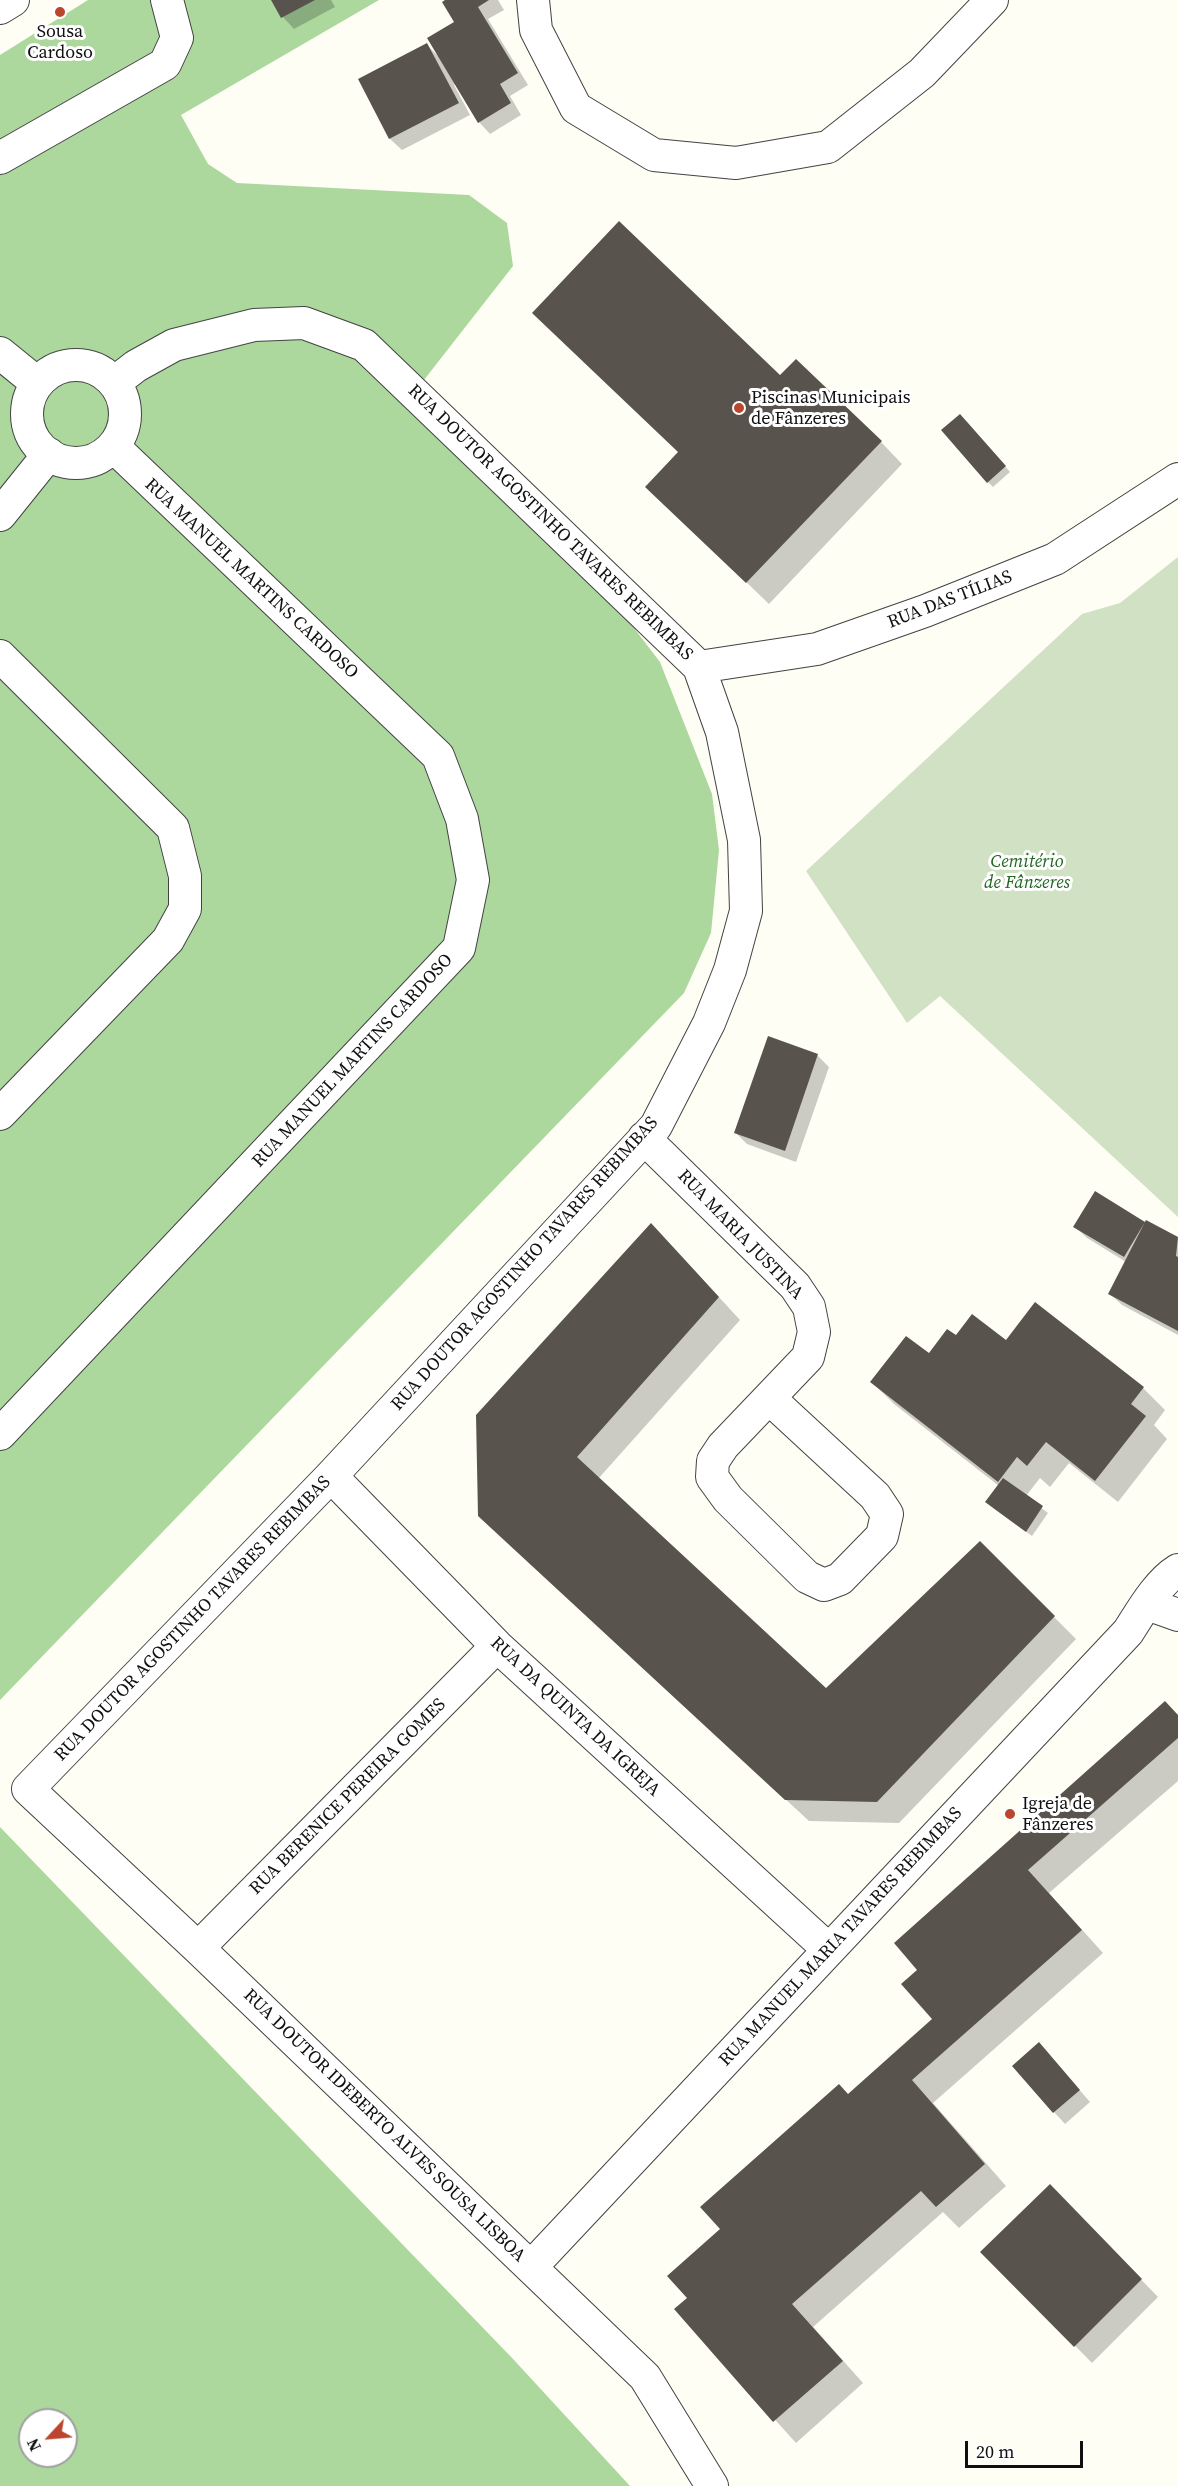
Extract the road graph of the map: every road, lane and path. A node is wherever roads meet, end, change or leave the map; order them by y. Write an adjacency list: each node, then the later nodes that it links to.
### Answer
1 (13, 0): 5 (street)
2 (167, 0): 6 (street)
3 (533, 0): 4 (street)
4 (992, 0)
5 (0, 8)
6 (0, 158)
7 (0, 353): 8 (street)
8 (37, 383): 9 (street); 11 (street)
9 (114, 383): 10 (street); 15 (street, RUA DOUTOR AGOSTINHO TAVARES REBIMBAS)
10 (114, 447): 11 (street); 19 (street, RUA MANUEL MARTINS CARDOSO)
11 (49, 454): 13 (street)
12 (1178, 478): 15 (street, RUA DAS TÍLIAS)
13 (0, 515)
14 (0, 656): 16 (street)
15 (699, 667): 17 (street, RUA DOUTOR AGOSTINHO TAVARES REBIMBAS)
16 (0, 1114)
17 (644, 1138): 18 (street, RUA MARIA JUSTINA); 20 (street, RUA DOUTOR AGOSTINHO TAVARES REBIMBAS)
18 (769, 1398): 18 (street, RUA MARIA JUSTINA)
19 (0, 1434)
20 (331, 1476): 24 (street, RUA DA QUINTA DA IGREJA); 25 (street, RUA DOUTOR AGOSTINHO TAVARES REBIMBAS)
21 (1178, 1570): 22 (street, RUA MANUEL MARIA TAVARES REBIMBAS)
22 (1147, 1604): 23 (street); 27 (street, RUA MANUEL MARIA TAVARES REBIMBAS)
23 (1178, 1616)
24 (497, 1646): 26 (street, RUA BERENICE PEREIRA GOMES); 27 (street, RUA DA QUINTA DA IGREJA)
25 (28, 1789): 26 (street, RUA DOUTOR IDEBERTO ALVES SOUSA LISBOA)
26 (198, 1948): 28 (street, RUA DOUTOR IDEBERTO ALVES SOUSA LISBOA)
27 (828, 1949): 28 (street, RUA MANUEL MARIA TAVARES REBIMBAS)
28 (531, 2267): 29 (street, RUA DOUTOR IDEBERTO ALVES SOUSA LISBOA)
29 (712, 2486)

